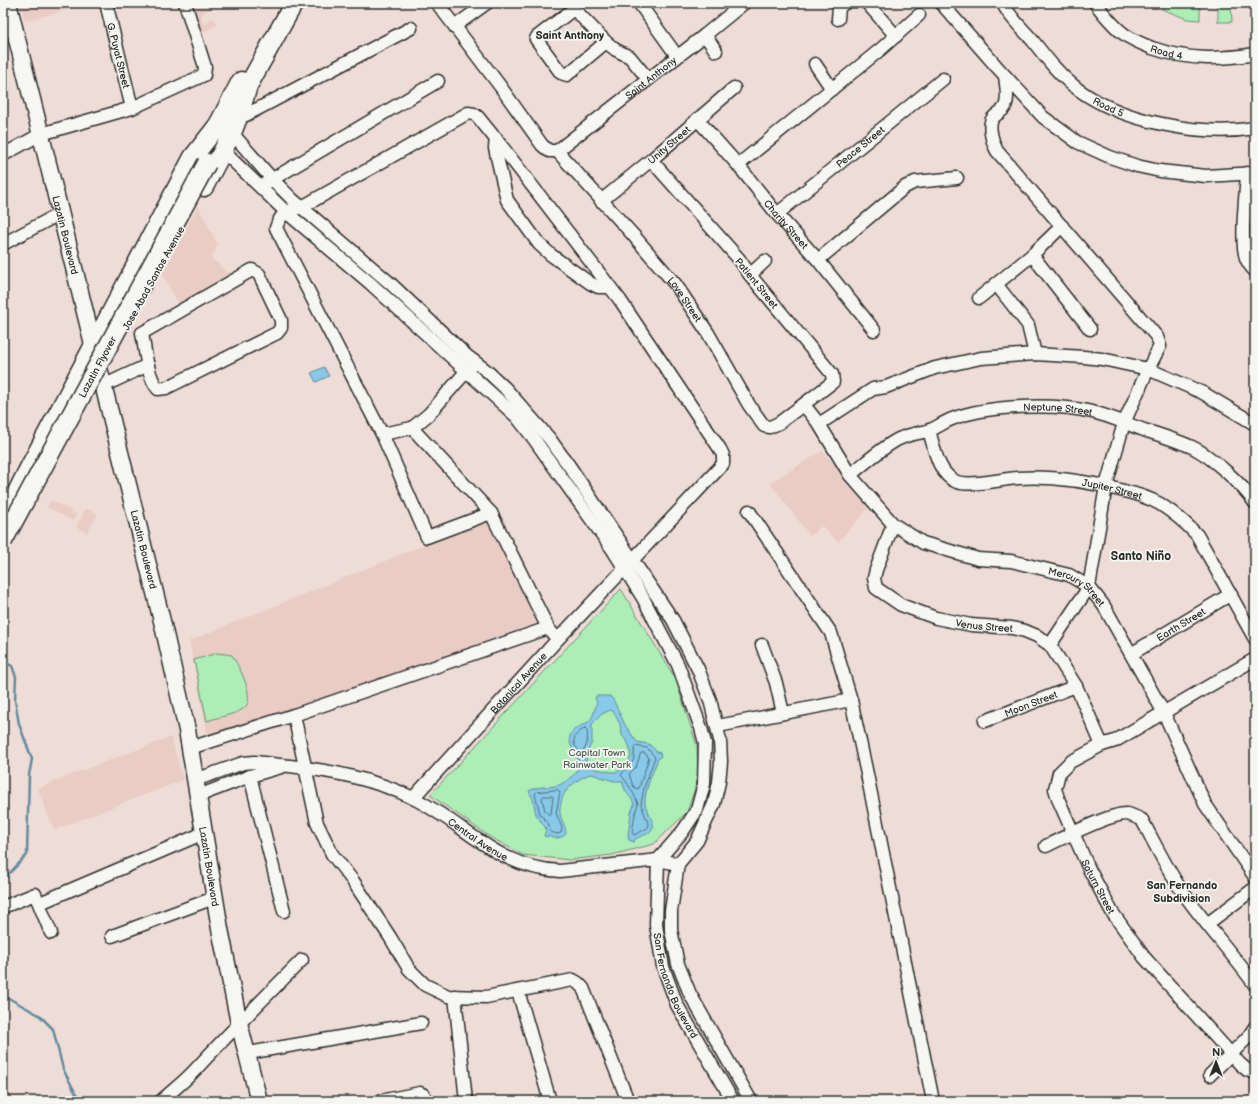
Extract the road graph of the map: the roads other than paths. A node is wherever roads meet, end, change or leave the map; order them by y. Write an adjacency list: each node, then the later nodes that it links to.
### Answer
1 (8, 3): 40 (main road, Lazatin Boulevard)
2 (106, 3): 34 (street, G. Puyat Street)
3 (283, 3): 39 (highway, Jose Abad Santos Avenue)
4 (294, 3): 30 (highway, Jose Abad Santos Avenue)
5 (437, 3): 17 (street)
6 (487, 3): 17 (street)
7 (639, 3): 24 (street)
8 (744, 3): 19 (street, Saint Anthony)
9 (845, 3): 16 (street)
10 (867, 3): 20 (street)
11 (941, 3): 26 (street)
12 (1003, 3): 38 (street, Road 5)
13 (1095, 3): 23 (street, Road 4)
14 (188, 5): 34 (street)
15 (919, 15): 20 (street)
16 (838, 18)
17 (455, 26): 42 (street)
18 (411, 28): 36 (street)
19 (705, 35): 22 (street); 24 (street, Saint Anthony)
20 (896, 36): 32 (street)
21 (606, 42): 21 (street); 27 (street)
22 (716, 51)
23 (1255, 54)
24 (677, 56): 27 (street, Saint Anthony)
25 (815, 64): 32 (street)
26 (1005, 76): 33 (street); 35 (street)
27 (648, 79): 42 (street, Saint Anthony)
28 (943, 79): 56 (street, Peace Street)
29 (438, 81): 50 (street)
30 (248, 86): 36 (highway, Jose Abad Santos Avenue); 46 (highway, Lazatin Flyover)
31 (734, 88): 37 (street, Unity Street)
32 (832, 89): 47 (street)
33 (1022, 94): 35 (street); 48 (street)
34 (132, 108): 40 (street)
35 (1004, 108): 57 (street)
36 (239, 116): 39 (highway, Jose Abad Santos Avenue)
37 (697, 119): 45 (street, Unity Street); 47 (street, Charity Street)
38 (1255, 128)
39 (225, 129): 43 (highway, Jose Abad Santos Avenue); 46 (highway, Lazatin Flyover); 50 (street); 69 (highway, Jose Abad Santos Avenue)
40 (41, 134): 44 (street); 55 (main road, Lazatin Boulevard)
41 (496, 138): 53 (street); 65 (street); 65 (street)
42 (557, 151): 52 (street, Love Street)
43 (223, 152): 51 (street); 73 (highway, Jose Abad Santos Avenue)
44 (3, 155)
45 (651, 160): 52 (street, Unity Street); 63 (street, Patient Street)
46 (203, 162): 90 (highway, Lazatin Flyover); 91 (highway, Lazatin Flyover, bridge)
47 (738, 165): 56 (street, Charity Street)
48 (1251, 173): 62 (street)
49 (957, 178): 60 (street)
50 (272, 179): 51 (street); 53 (street)
51 (261, 188): 54 (street)
52 (601, 201): 76 (street, Love Street)
53 (302, 207): 54 (street); 71 (street)
54 (286, 212): 75 (street); 82 (street)
55 (61, 213): 58 (street); 69 (main road, Lazatin Boulevard)
56 (777, 214): 60 (street, Charity Street)
57 (1062, 226): 59 (street); 74 (street)
58 (3, 244)
59 (1032, 255): 64 (street); 67 (street)
60 (818, 260): 68 (street, Charity Street)
61 (765, 261): 63 (street)
62 (1255, 272)
63 (750, 275): 76 (street, Patient Street)
64 (996, 284): 66 (street); 70 (street)
65 (610, 287): 93 (street, Botanical Avenue)
66 (979, 298)
67 (1090, 329)
68 (874, 330)
69 (93, 347): 73 (highway, Jose Abad Santos Avenue)
70 (1035, 354): 74 (street); 78 (street)
71 (475, 362): 75 (street); 93 (street)
72 (148, 364): 72 (street); 73 (street)
73 (98, 370): 88 (highway, Jose Abad Santos Avenue); 92 (highway, Jose Abad Santos Avenue); 111 (main road, Lazatin Boulevard)
74 (1148, 370): 77 (street); 79 (street)
75 (467, 371): 80 (street); 93 (street)
76 (804, 405): 78 (street, Mercury Street)
77 (1124, 423): 81 (street, Neptune Street); 84 (street); 85 (street, Neptune Street)
78 (819, 424): 83 (street, Mercury Street)
79 (1255, 424)
80 (412, 428): 82 (street); 87 (street)
81 (929, 430): 83 (street, Neptune Street); 84 (street, Jupiter Street)
82 (382, 434): 87 (street)
83 (850, 475): 89 (street, Mercury Street)
84 (1106, 486): 94 (street); 95 (street, Jupiter Street)
85 (1255, 503)
86 (749, 511): 104 (street)
87 (491, 512): 96 (street)
88 (3, 520)
89 (893, 524): 94 (street, Mercury Street); 100 (street, Venus Street)
90 (3, 529)
91 (3, 541)
92 (3, 548)
93 (629, 564): 97 (street, Botanical Avenue); 109 (street); 121 (street)
94 (1089, 587): 100 (street); 101 (street, Mercury Street)
95 (1231, 594): 98 (street, Jupiter Street); 101 (street, Earth Street)
96 (548, 628): 97 (street); 107 (street)
97 (558, 639): 117 (street, Botanical Avenue)
98 (1255, 639)
99 (762, 645): 105 (street)
100 (1050, 645): 103 (street, Venus Street)
101 (1131, 654): 106 (street, Mercury Street)
102 (1255, 659): 106 (street)
103 (1076, 686): 108 (street, Moon Street); 110 (street, Venus Street)
104 (851, 700): 105 (street); 152 (street)
105 (784, 713): 109 (street)
106 (1164, 713): 110 (street, Saturn Street); 123 (street, Mercury Street)
107 (294, 715): 111 (street); 113 (street)
108 (985, 721)
109 (718, 726): 122 (street)
110 (1102, 745): 119 (street, Saturn Street)
111 (190, 748): 115 (main road, Lazatin Boulevard)
112 (286, 766): 113 (street, Central Avenue); 114 (street, Central Avenue); 115 (street, Central Avenue)
113 (305, 768): 117 (street, Central Avenue); 135 (street)
114 (250, 776): 116 (street, Central Avenue); 128 (street)
115 (195, 780): 116 (main road, Lazatin Boulevard)
116 (198, 796): 118 (main road, Lazatin Boulevard)
117 (413, 798): 121 (street, Central Avenue)
118 (204, 833): 125 (main road, Lazatin Boulevard); 126 (street)
119 (1072, 833): 120 (street); 129 (street); 140 (street, Saturn Street)
120 (1046, 846)
121 (658, 860): 122 (street, Central Avenue); 150 (street, San Fernando Boulevard)
122 (678, 864): 151 (street, San Fernando Boulevard)
123 (1255, 877)
124 (1255, 888): 129 (street)
125 (214, 898): 131 (street); 136 (main road, Lazatin Boulevard)
126 (40, 903): 127 (street); 130 (street)
127 (3, 907)
128 (284, 911)
129 (1207, 924): 133 (street)
130 (51, 933)
131 (112, 936)
132 (302, 960): 136 (street)
133 (1255, 985)
134 (518, 991): 135 (street); 148 (street); 149 (street)
135 (454, 996): 147 (street)
136 (239, 1023): 139 (main road, Lazatin Boulevard); 143 (street)
137 (421, 1023): 139 (street)
138 (1255, 1028): 140 (street)
139 (248, 1053): 144 (main road, Lazatin Boulevard)
140 (1231, 1054): 141 (street, Saturn Street); 142 (street)
141 (1255, 1073)
142 (1210, 1075)
143 (161, 1101)
144 (259, 1101)
145 (380, 1101): 146 (street)
146 (426, 1101)
147 (466, 1101)
148 (550, 1101)
149 (628, 1101)
150 (733, 1101)
151 (751, 1101)
152 (933, 1101)

